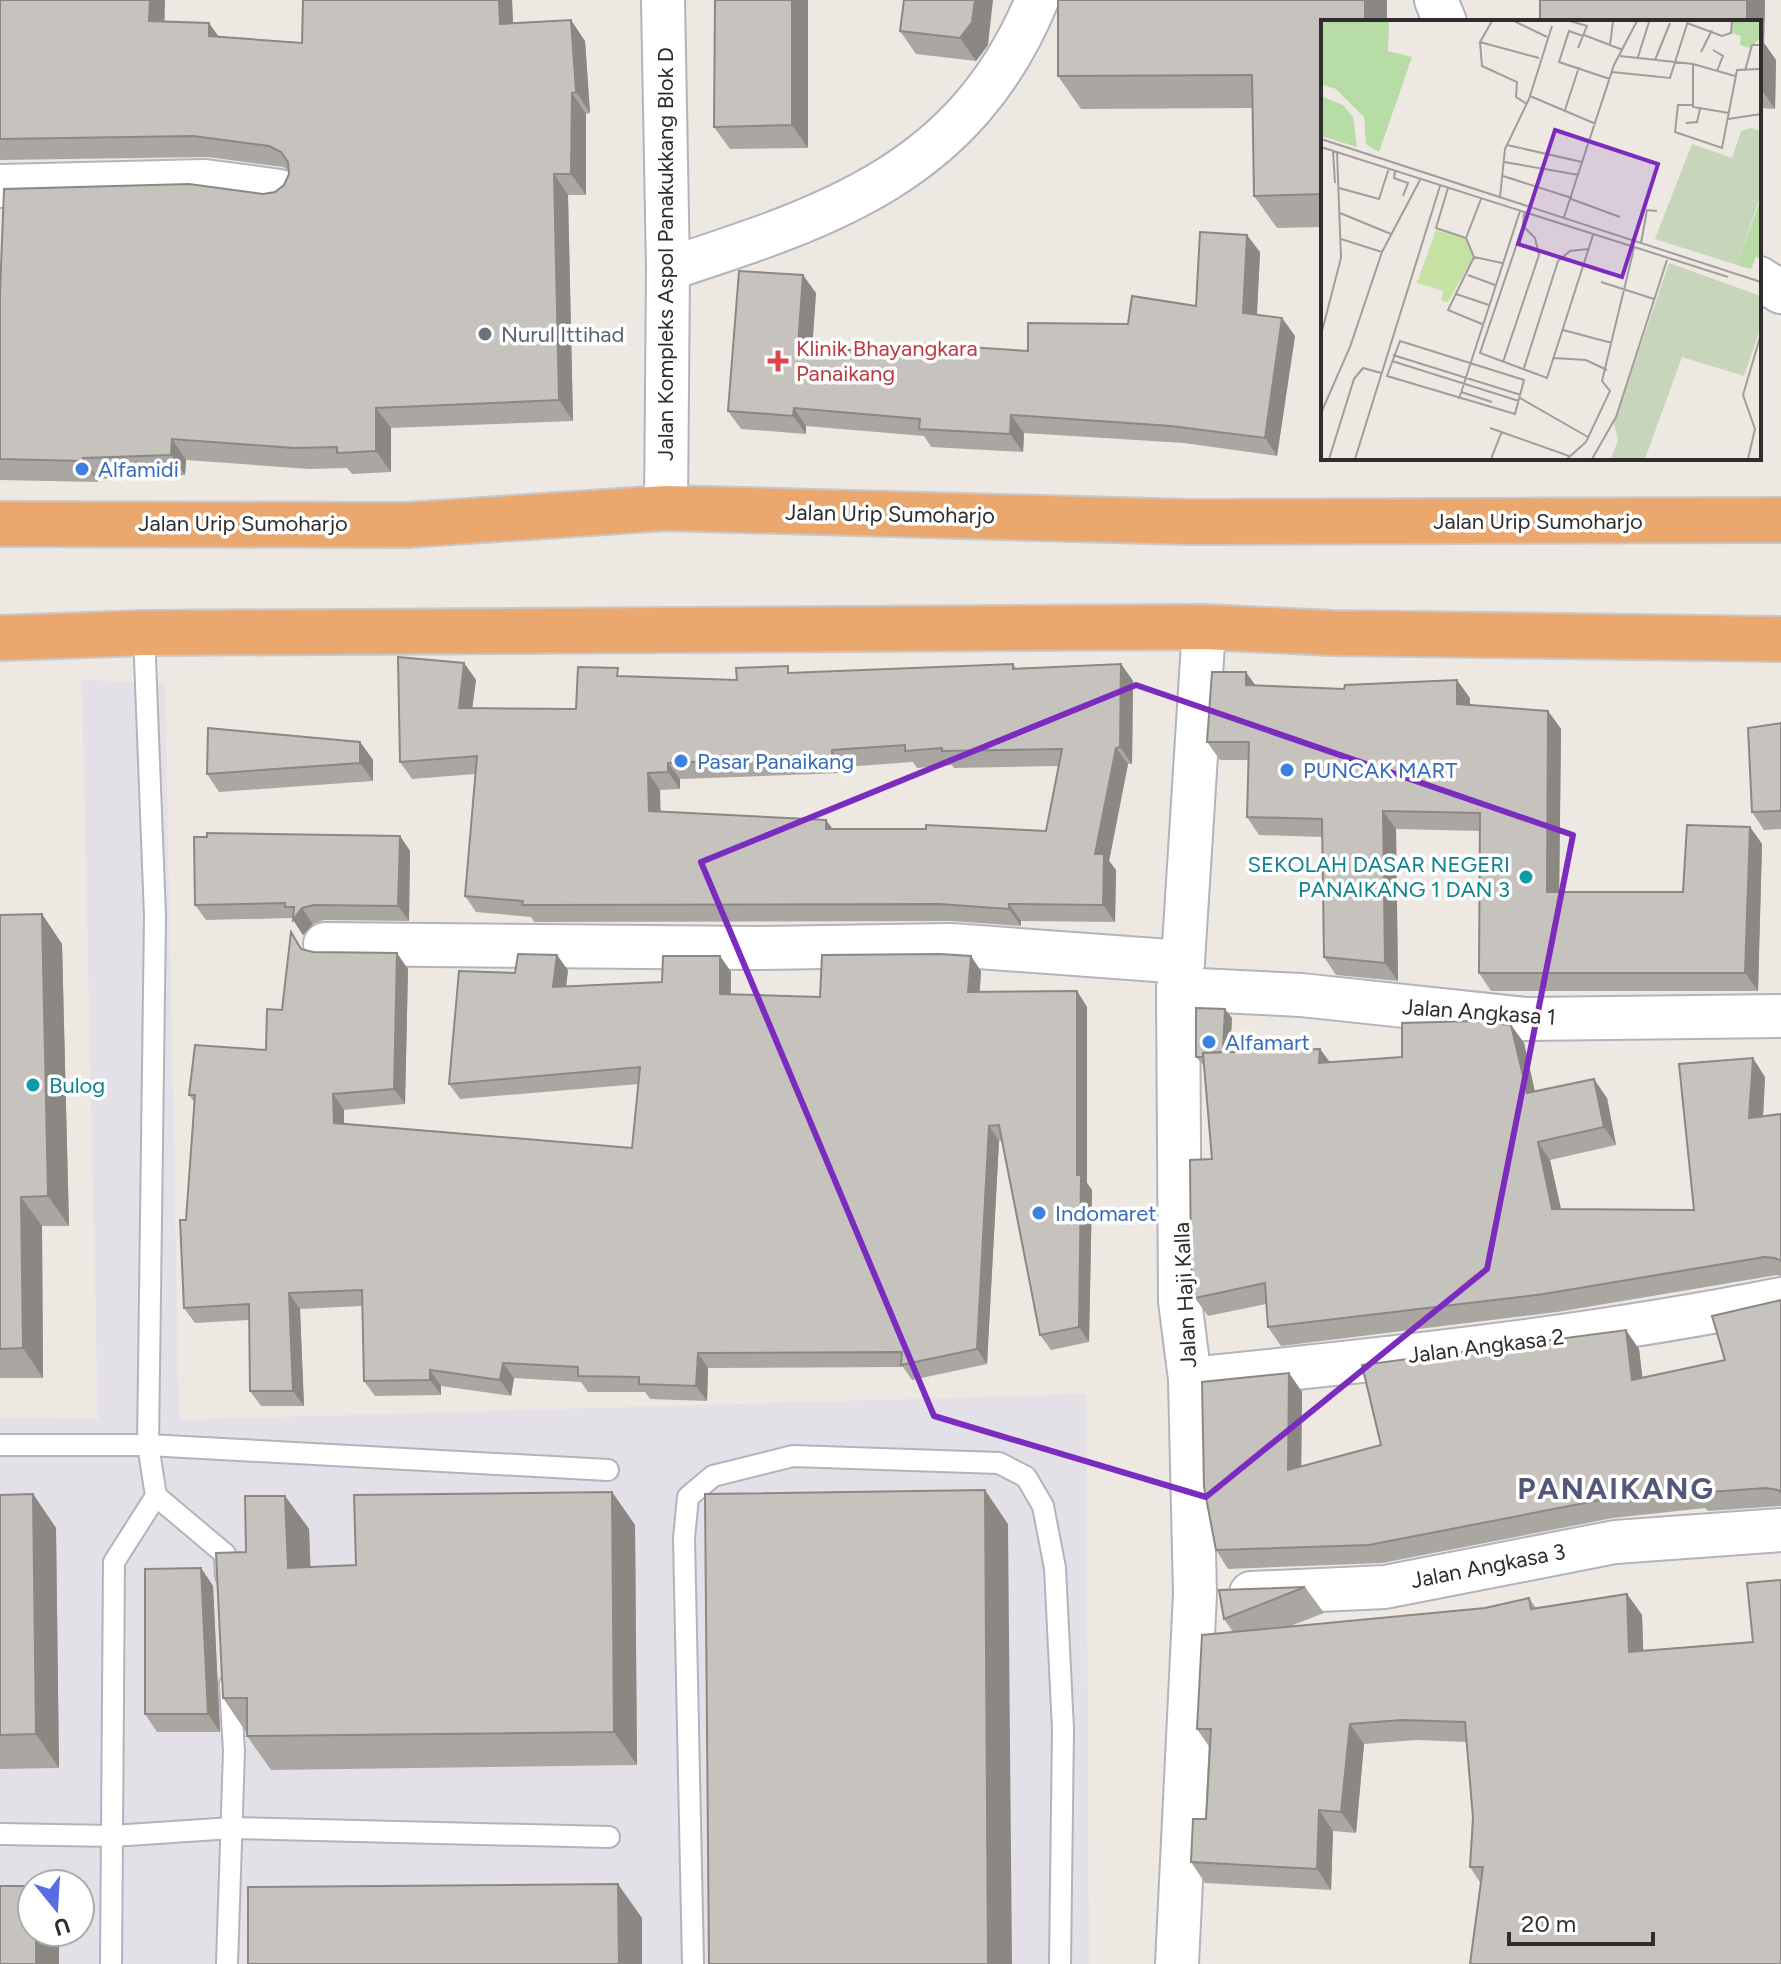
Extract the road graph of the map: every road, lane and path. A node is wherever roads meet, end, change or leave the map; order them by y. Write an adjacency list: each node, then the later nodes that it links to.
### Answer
1 (663, 0): 7 (street, Jalan Kompleks Aspol Panakukkang Blok D)
2 (1037, 0): 7 (street)
3 (1436, 0): 4 (street)
4 (1444, 20)
5 (0, 186): 6 (street)
6 (280, 191)
7 (668, 269): 10 (street, Jalan Kompleks Aspol Panakukkang Blok D)
8 (1761, 279): 9 (street)
9 (1781, 292)
10 (666, 508): 11 (highway, Jalan Urip Sumoharjo); 12 (highway, Jalan Urip Sumoharjo)
11 (1781, 520)
12 (0, 524)
13 (1204, 627): 14 (highway); 16 (highway); 18 (street, Jalan Haji Kalla)
14 (144, 633): 15 (highway); 23 (lane)
15 (0, 638)
16 (1781, 639)
17 (325, 944): 18 (street, Jalan Angkasa 1)
18 (1181, 975): 19 (street, Jalan Angkasa 1); 21 (street, Jalan Haji Kalla)
19 (1781, 1016)
20 (1781, 1299): 21 (street, Jalan Angkasa 2)
21 (1190, 1379): 27 (street, Jalan Haji Kalla)
22 (0, 1445): 23 (lane)
23 (148, 1445): 24 (lane); 25 (lane)
24 (608, 1470)
25 (156, 1496): 28 (lane); 32 (lane)
26 (1781, 1530): 27 (street, Jalan Angkasa 3)
27 (1195, 1594): 38 (street, Jalan Haji Kalla)
28 (227, 1600)
29 (229, 1660): 30 (lane)
30 (232, 1828): 32 (lane); 33 (lane); 35 (lane)
31 (0, 1834): 32 (lane)
32 (113, 1836): 34 (lane)
33 (609, 1837)
34 (111, 1964)
35 (227, 1964)
36 (693, 1964): 37 (lane)
37 (1060, 1964)
38 (1177, 1964)

